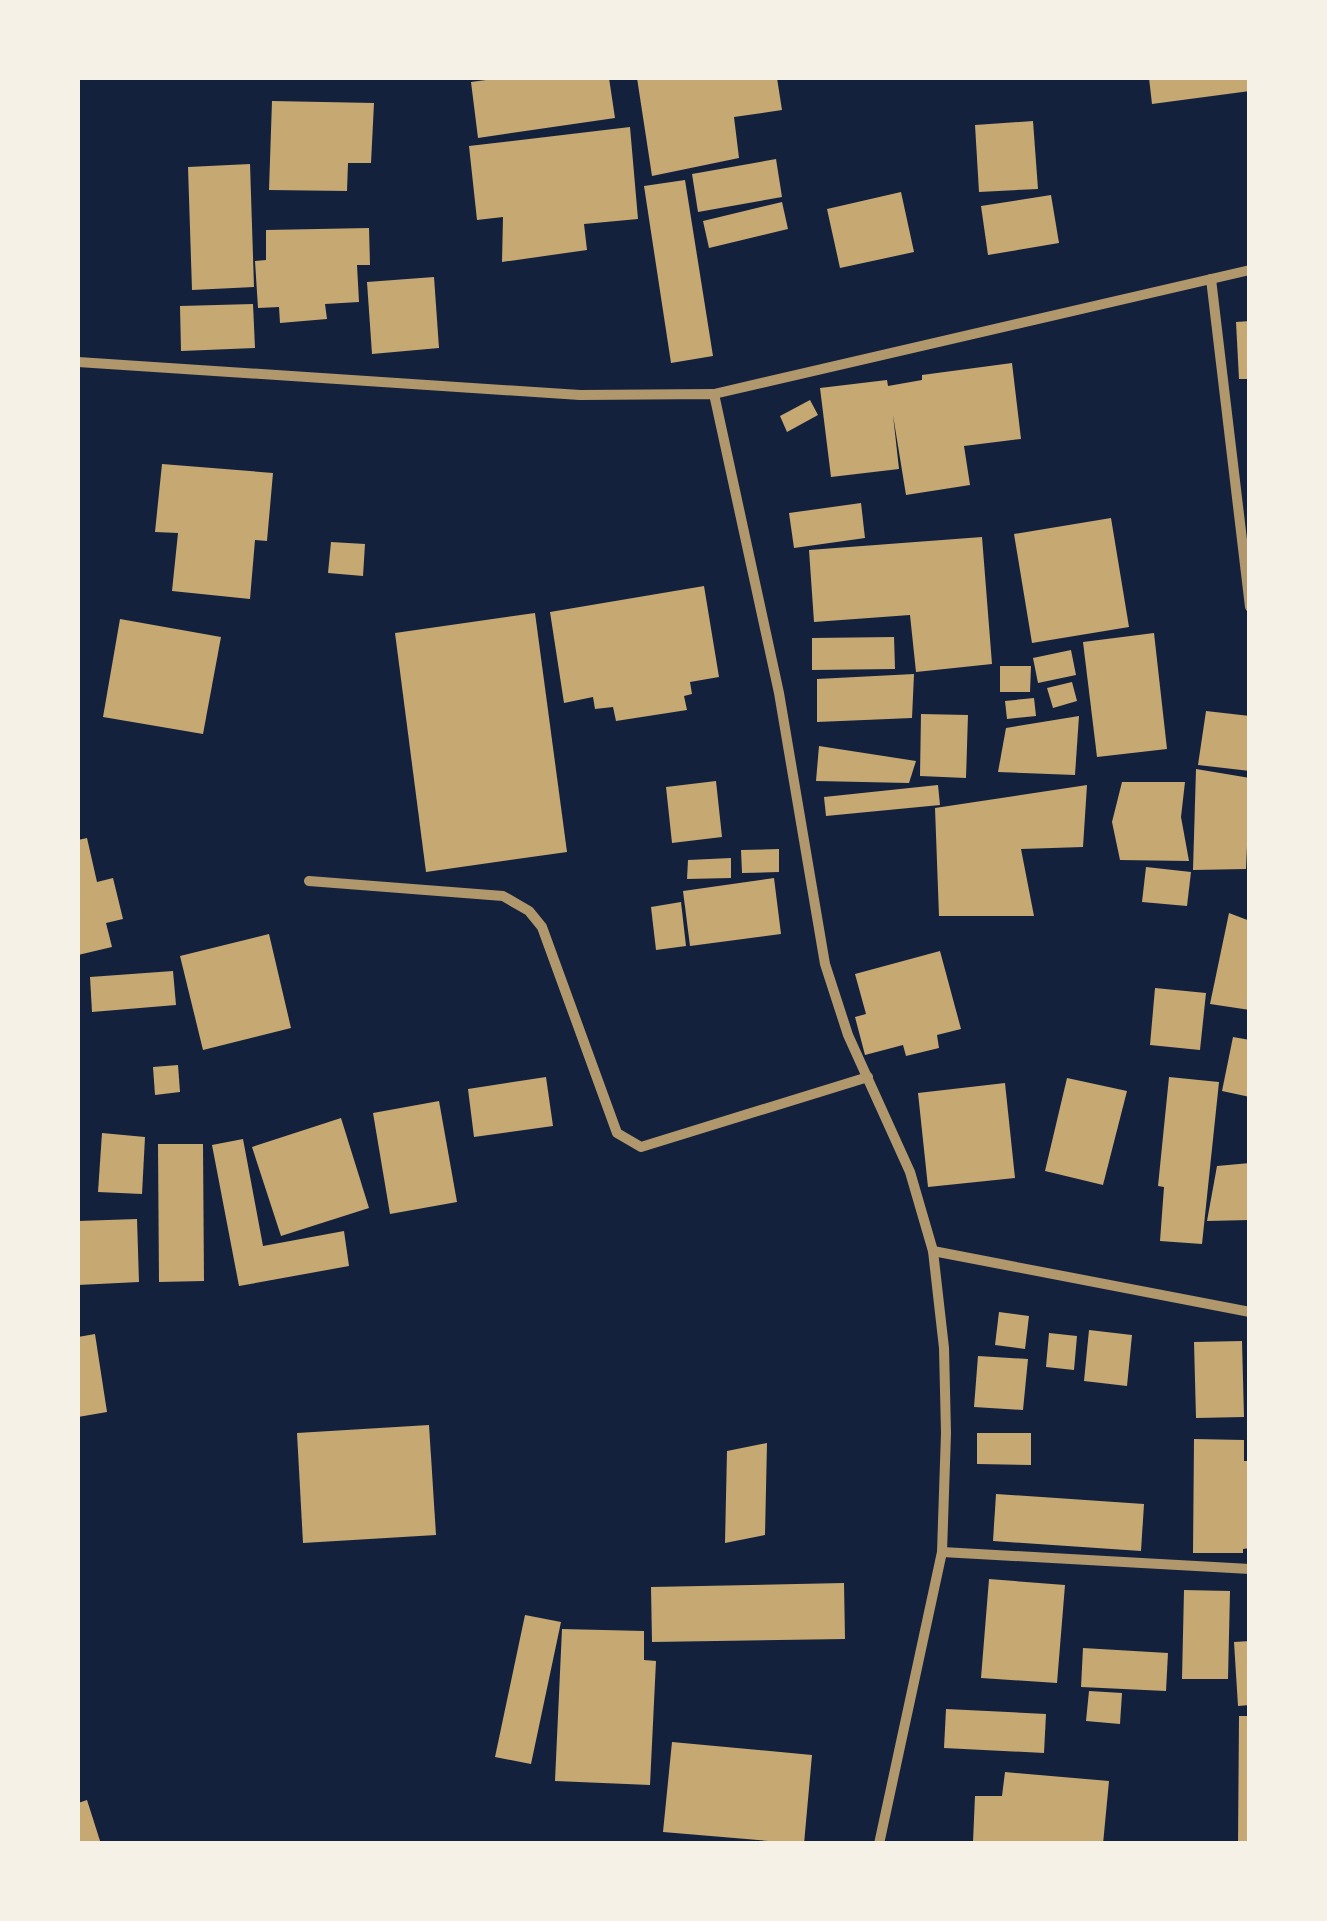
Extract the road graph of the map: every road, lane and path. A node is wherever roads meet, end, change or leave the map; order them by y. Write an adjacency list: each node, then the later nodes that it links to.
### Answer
1 (1250, 270): 2 (street)
2 (1211, 279): 4 (street); 5 (street)
3 (78, 362): 4 (street)
4 (714, 394): 7 (street)
5 (1250, 607)
6 (310, 881): 7 (street)
7 (868, 1077): 8 (street)
8 (933, 1250): 9 (street); 10 (street)
9 (1250, 1312)
10 (942, 1552): 11 (street); 12 (street)
11 (1250, 1569)
12 (879, 1844)

